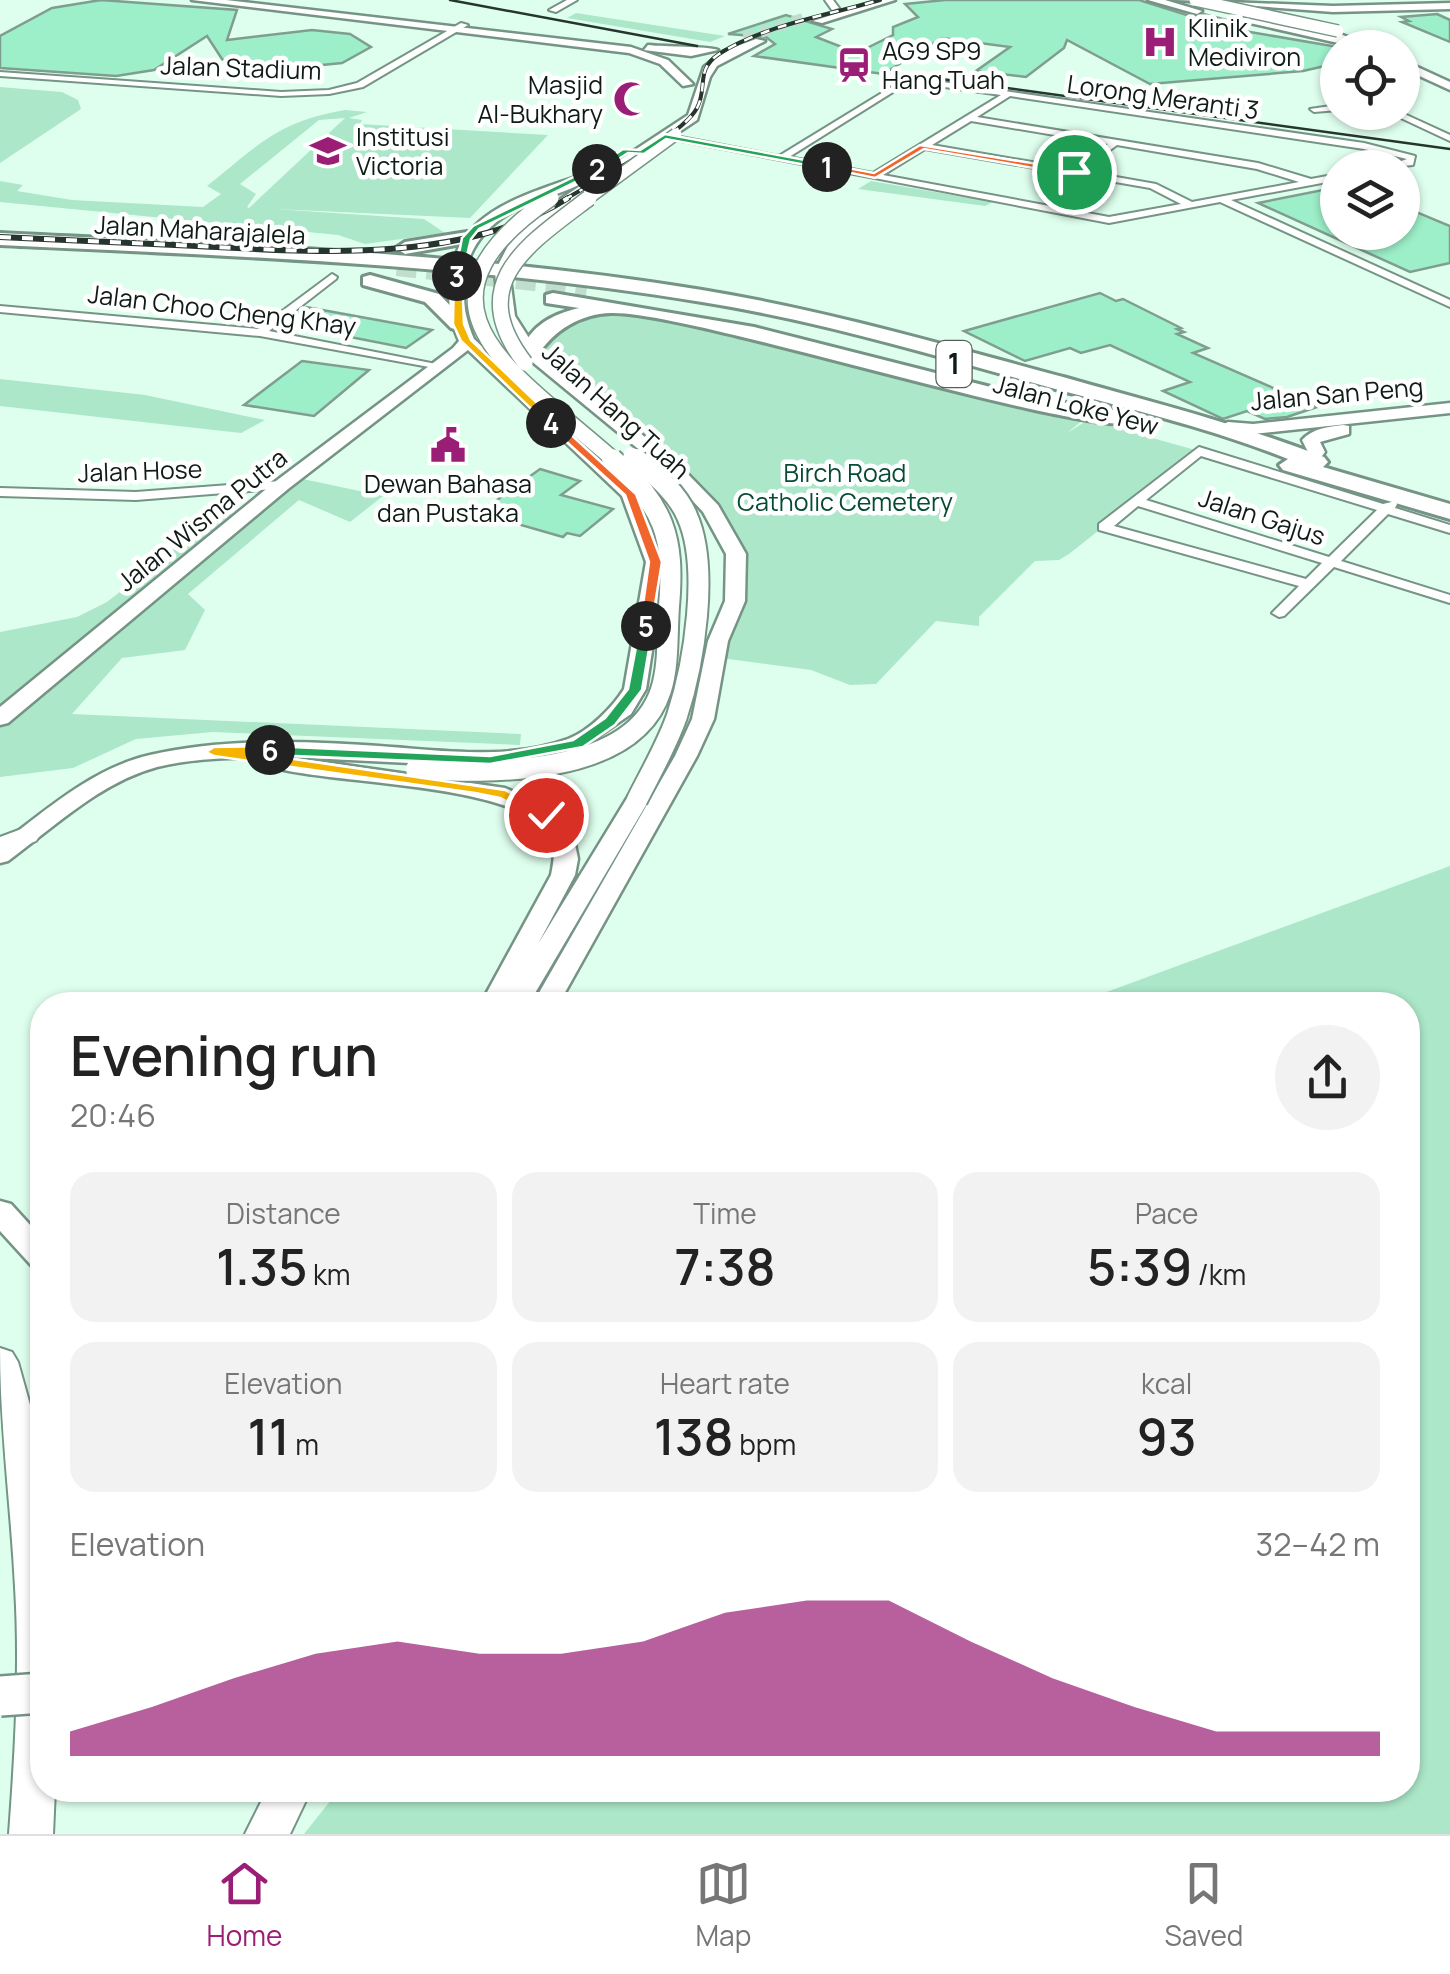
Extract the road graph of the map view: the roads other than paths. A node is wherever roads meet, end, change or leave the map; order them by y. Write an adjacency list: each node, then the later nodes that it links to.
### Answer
1 (197, 0): 20 (main road)
2 (240, 0): 20 (main road)
3 (573, 0): 14 (street)
4 (864, 0): 11 (main road)
5 (890, 0): 19 (main road)
6 (1153, 0): 18 (main road)
7 (1162, 0): 18 (main road)
8 (1181, 0): 15 (main road); 24 (main road)
9 (1196, 0): 21 (main road, bridge)
10 (1216, 0): 12 (main road)
11 (832, 4): 17 (main road)
12 (1409, 7): 13 (main road); 15 (main road)
13 (1450, 8): 16 (main road)
14 (552, 10)
15 (1333, 10): 16 (main road)
16 (1363, 14): 22 (main road)
17 (804, 18)
18 (1251, 20): 23 (main road)
19 (818, 21)
20 (462, 26): 26 (main road); 29 (street, Jalan Stadium); 31 (main road)
21 (1329, 30)
22 (1349, 30)
23 (1320, 32)
24 (1320, 32)
25 (752, 41): 26 (main road); 38 (main road, Jalan Hang Tuah); 100 (main road, Jalan Hang Tuah, bridge)
26 (712, 50): 31 (main road, Jalan Hang Tuah)
27 (1420, 69): 30 (main road)
28 (1420, 71): 32 (main road)
29 (0, 74)
30 (1450, 78)
31 (688, 84): 43 (main road, Jalan Hang Tuah)
32 (1450, 86)
33 (1007, 95): 36 (street); 42 (street, Lorong Meranti 3); 44 (street, Lorong Meranti 3)
34 (1320, 108): 35 (street)
35 (1314, 109)
36 (968, 118): 40 (street); 41 (street)
37 (1420, 125): 39 (street)
38 (665, 137): 43 (main road, Jalan Hang Tuah); 44 (street)
39 (1450, 138)
40 (1115, 142): 45 (street); 49 (street)
41 (923, 146): 45 (street); 46 (street)
42 (1380, 150)
43 (634, 151): 47 (main road, Jalan Hang Tuah); 53 (main road, Jalan Hang Tuah)
44 (782, 158): 46 (street)
45 (1074, 172): 51 (street)
46 (875, 176): 51 (street)
47 (580, 180): 52 (main road, Jalan Hang Tuah); 92 (main road, Jalan Hang Tuah, bridge)
48 (1320, 180): 49 (street)
49 (1310, 182): 50 (street)
50 (1222, 200): 51 (street); 62 (street)
51 (1193, 206)
52 (467, 238): 53 (main road); 55 (highway); 56 (main road)
53 (521, 239): 59 (main road, Jalan Hang Tuah); 61 (highway)
54 (0, 248): 55 (highway); 57 (highway, Jalan Maharajalela); 58 (highway)
55 (305, 254): 57 (highway)
56 (458, 266): 57 (highway); 59 (highway); 60 (main road)
57 (393, 273): 58 (highway); 60 (highway); 66 (highway)
58 (332, 277): 65 (street)
59 (503, 282): 60 (highway); 61 (highway); 67 (main road)
60 (456, 288): 66 (main road)
61 (578, 290): 64 (highway); 72 (highway, Jalan Loke Yew / 1); 73 (highway); 76 (highway, Jalan Loke Yew / 1)
62 (1450, 304)
63 (0, 309): 65 (street, Jalan Choo Cheng Khay)
64 (626, 309): 67 (highway); 72 (highway)
65 (260, 333): 69 (street, Jalan Choo Cheng Khay)
66 (462, 333): 68 (main road); 69 (main road, Jalan Wisma Putra)
67 (530, 352): 89 (main road)
68 (481, 356): 69 (main road, Jalan Wisma Putra); 90 (main road)
69 (438, 366): 77 (main road, Jalan Wisma Putra)
70 (1450, 408): 74 (main road, Jalan San Peng)
71 (1450, 418): 74 (main road, Jalan San Peng)
72 (1133, 420): 82 (highway, Jalan Loke Yew / 1)
73 (1193, 420): 75 (highway); 76 (highway)
74 (1329, 426): 75 (main road, Jalan San Peng); 76 (main road, Jalan San Peng)
75 (1228, 427): 76 (highway)
76 (1316, 457): 78 (highway); 81 (highway, Jalan Loke Yew / 1)
77 (282, 485): 79 (street, Jalan Hose); 91 (main road, Jalan Wisma Putra)
78 (1450, 489)
79 (0, 492)
80 (1136, 501): 82 (street, Jalan Gajus); 85 (street, Jalan Gajus); 86 (street)
81 (1450, 502)
82 (1391, 504): 83 (highway, Jalan Loke Yew / 1); 84 (street); 85 (street)
83 (1450, 512)
84 (1450, 529)
85 (1329, 562): 86 (street); 87 (street, Jalan Gajus)
86 (1307, 584): 88 (street)
87 (1450, 600)
88 (1279, 613)
89 (718, 641): 90 (main road); 101 (main road)
90 (643, 644): 92 (main road)
91 (0, 718)
92 (276, 750): 93 (main road)
93 (214, 752): 94 (main road); 99 (main road)
94 (74, 800): 95 (main road); 96 (main road)
95 (0, 830)
96 (27, 835): 97 (main road); 98 (main road)
97 (0, 847)
98 (0, 856)
99 (500, 992)
100 (523, 992)
101 (552, 992)
102 (0, 1212): 103 (main road)
103 (30, 1244)
104 (0, 1362): 105 (main road)
105 (30, 1535)
106 (30, 1693): 107 (main road, bridge)
107 (0, 1696)
108 (33, 1802): 110 (main road)
109 (284, 1802): 111 (main road)
110 (31, 1834)
111 (267, 1834)

